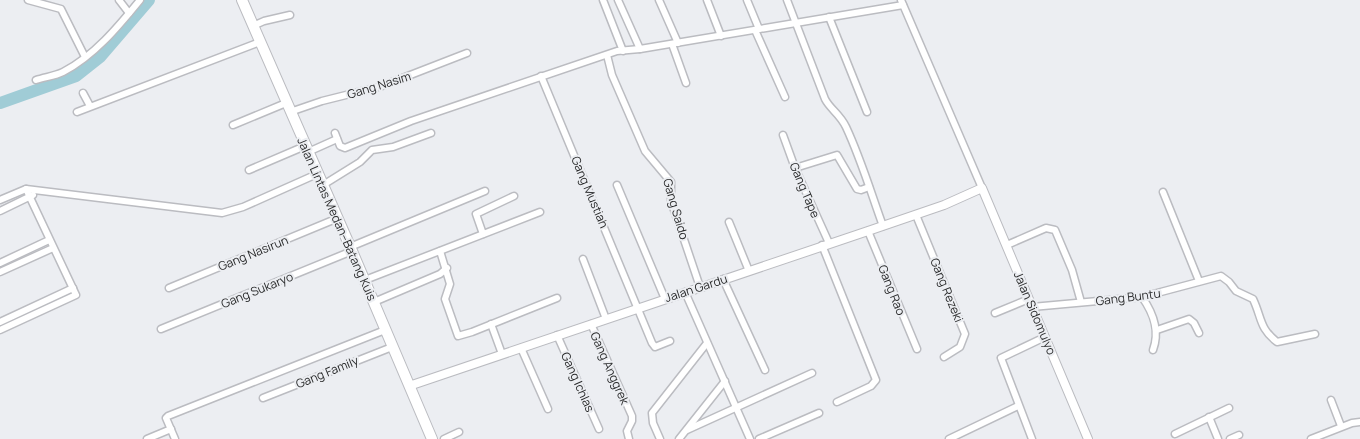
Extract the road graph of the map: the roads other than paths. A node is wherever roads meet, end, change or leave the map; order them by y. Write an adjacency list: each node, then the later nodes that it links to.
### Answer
1 (119, 0): 12 (street)
2 (140, 0): 12 (street)
3 (242, 0): 16 (highway, Jalan Lintas Medan–Batang Kuis)
4 (603, 0): 22 (street)
5 (618, 0): 21 (street)
6 (659, 0): 20 (street)
7 (707, 0): 18 (street)
8 (747, 0): 17 (street)
9 (787, 0): 15 (street)
10 (31, 1): 25 (street)
11 (902, 2): 14 (street); 45 (street)
12 (129, 13): 25 (street)
13 (290, 15): 16 (street)
14 (829, 17): 15 (street); 34 (street)
15 (794, 22): 17 (street); 44 (street)
16 (253, 26): 19 (highway, Jalan Lintas Medan–Batang Kuis)
17 (757, 29): 18 (street); 30 (street)
18 (721, 36): 20 (street)
19 (260, 42): 31 (street); 32 (highway, Jalan Lintas Medan–Batang Kuis)
20 (675, 43): 21 (street); 28 (street)
21 (640, 49): 22 (street)
22 (623, 51): 24 (street)
23 (467, 53): 32 (street, Gang Nasim)
24 (606, 55): 26 (street); 75 (street, Gang Saido)
25 (85, 57): 27 (street)
26 (541, 76): 38 (street); 85 (street, Gang Mustiah)
27 (36, 80)
28 (686, 83)
29 (83, 93): 31 (street)
30 (785, 97)
31 (90, 106): 33 (street)
32 (288, 107): 35 (street, Gang Nasim); 38 (highway, Jalan Lintas Medan–Batang Kuis)
33 (77, 112)
34 (867, 112)
35 (233, 125)
36 (431, 133): 42 (street)
37 (783, 135): 39 (street, Gang Tape)
38 (307, 149): 40 (street); 41 (highway, Jalan Lintas Medan–Batang Kuis)
39 (795, 168): 44 (street); 62 (street, Gang Tape)
40 (249, 170)
41 (317, 174): 42 (highway, Jalan Lintas Medan–Batang Kuis); 47 (street)
42 (322, 185): 56 (highway, Jalan Lintas Medan–Batang Kuis)
43 (618, 185): 81 (street)
44 (869, 187): 58 (street)
45 (982, 188): 55 (street, Jalan Gardu); 63 (street, Jalan Sidomulyo)
46 (26, 189): 47 (street); 51 (street); 52 (street)
47 (35, 192): 51 (street)
48 (486, 192): 65 (street, Gang Sukaryo)
49 (1163, 192): 74 (street)
50 (514, 196): 60 (street)
51 (30, 198): 53 (street); 61 (street)
52 (0, 200)
53 (0, 211)
54 (540, 212): 60 (street)
55 (916, 214): 58 (street, Jalan Gardu); 108 (street, Gang Rezeki)
56 (338, 218): 65 (highway, Jalan Lintas Medan–Batang Kuis); 77 (street, Gang Nasirun)
57 (729, 222): 70 (street)
58 (883, 226): 59 (street, Jalan Gardu)
59 (868, 231): 62 (street, Jalan Gardu); 105 (street, Gang Rao)
60 (483, 234): 66 (street)
61 (50, 240): 64 (street); 68 (street)
62 (825, 244): 70 (street, Jalan Gardu); 115 (street, Gang Tape)
63 (1007, 246): 83 (street); 84 (street, Jalan Sidomulyo)
64 (53, 248): 71 (street); 76 (street)
65 (351, 249): 73 (highway, Jalan Lintas Medan–Batang Kuis); 93 (street, Gang Sukaryo)
66 (440, 251): 69 (street); 73 (street)
67 (583, 259): 88 (street)
68 (0, 263)
69 (447, 268): 82 (street); 91 (street)
70 (749, 271): 72 (street, Jalan Gardu)
71 (0, 272)
72 (722, 279): 75 (street, Jalan Gardu); 109 (street)
73 (365, 280): 82 (highway, Jalan Lintas Medan–Batang Kuis)
74 (1199, 281): 79 (street, Gang Buntu); 98 (street, Gang Buntu)
75 (700, 286): 78 (street, Jalan Gardu)
76 (73, 288): 86 (street); 89 (street)
77 (169, 288)
78 (685, 292): 81 (street, Jalan Gardu); 102 (street)
79 (1142, 297): 83 (street, Gang Buntu); 96 (street)
80 (557, 298): 91 (street)
81 (665, 299): 85 (street, Jalan Gardu)
82 (374, 302): 95 (highway, Jalan Lintas Medan–Batang Kuis)
83 (1081, 302): 84 (street, Gang Buntu)
84 (1031, 303): 87 (street, Gang Buntu); 100 (street, Jalan Sidomulyo)
85 (637, 308): 88 (street, Jalan Gardu); 101 (street, Gang Mustiah)
86 (20, 313): 89 (street); 90 (street)
87 (995, 313)
88 (606, 318): 92 (street, Jalan Gardu)
89 (24, 320): 94 (street)
90 (0, 322)
91 (491, 324): 107 (street)
92 (591, 324): 99 (street, Jalan Gardu); 134 (street, Gang Anggrek)
93 (161, 329)
94 (0, 330)
95 (385, 330): 103 (highway, Jalan Lintas Medan–Batang Kuis); 124 (street)
96 (1157, 330): 97 (street); 106 (street)
97 (1199, 332)
98 (1315, 334)
99 (557, 335): 104 (street, Jalan Gardu); 125 (street, Gang Ichlas)
100 (1045, 337): 116 (street); 141 (street, Jalan Sidomulyo)
101 (670, 341)
102 (707, 343): 111 (street); 135 (street)
103 (392, 347): 112 (highway, Jalan Lintas Medan–Batang Kuis); 113 (street, Gang Family)
104 (521, 348): 107 (street, Jalan Gardu); 118 (street)
105 (916, 350)
106 (1153, 350)
107 (502, 354): 112 (street, Jalan Gardu)
108 (944, 357)
109 (765, 370)
110 (812, 373): 119 (street)
111 (725, 381): 119 (street); 126 (street)
112 (409, 386): 132 (highway, Jalan Lintas Medan–Batang Kuis)
113 (262, 398)
114 (1331, 400): 123 (street)
115 (837, 402)
116 (1018, 406): 139 (street); 140 (street)
117 (1229, 408): 121 (street)
118 (548, 409)
119 (737, 409): 126 (street); 137 (street)
120 (819, 413): 138 (street)
121 (1209, 417): 128 (street); 142 (street)
122 (1360, 422): 123 (street)
123 (1342, 426): 144 (street)
124 (171, 429): 130 (street); 131 (street)
125 (598, 429)
126 (687, 430): 136 (street)
127 (459, 432): 133 (street)
128 (1175, 434)
129 (1239, 435): 143 (street)
130 (147, 439)
131 (175, 439)
132 (432, 439)
133 (444, 439)
134 (629, 439)
135 (660, 439)
136 (679, 439)
137 (750, 439)
138 (759, 439)
139 (949, 439)
140 (1032, 439)
141 (1088, 439)
142 (1218, 439)
143 (1230, 439)
144 (1311, 439)

